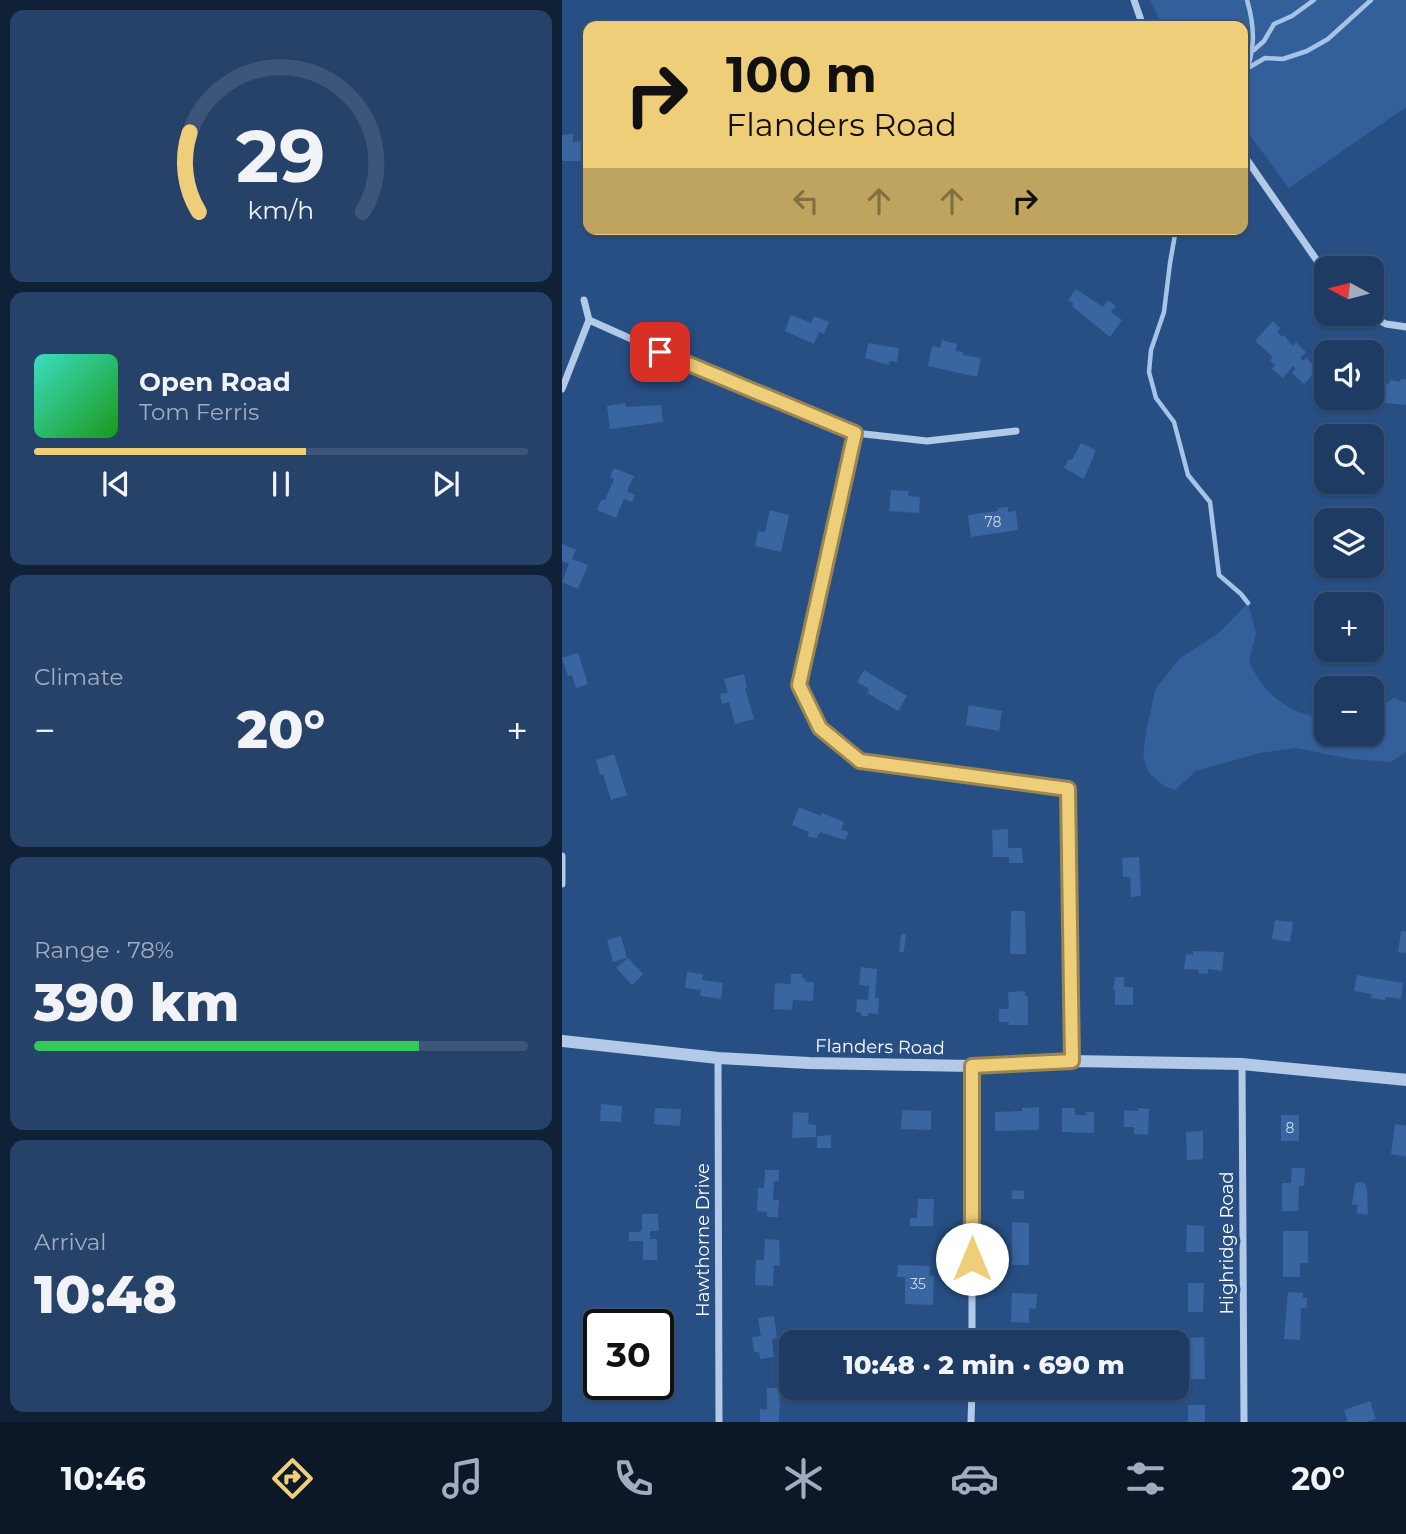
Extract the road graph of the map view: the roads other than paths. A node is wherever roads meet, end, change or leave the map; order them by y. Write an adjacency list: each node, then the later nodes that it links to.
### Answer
1 (1134, 0): 2 (street)
2 (1141, 21)
3 (1248, 161): 4 (street)
4 (1314, 256)
5 (584, 300): 6 (street)
6 (589, 320): 9 (street); 11 (street)
7 (1384, 323): 8 (street)
8 (1406, 327)
9 (562, 389)
10 (1015, 431): 11 (street)
11 (855, 433): 16 (street)
12 (562, 856): 13 (street)
13 (562, 884)
14 (562, 1041): 15 (street, Flanders Road)
15 (718, 1058): 18 (street, Flanders Road); 22 (street, Hawthorne Drive)
16 (1072, 1061): 17 (street, Flanders Road); 18 (street, Flanders Road)
17 (1242, 1063): 19 (street, Flanders Road); 24 (street, Highridge Road)
18 (972, 1066): 20 (street)
19 (1406, 1080)
20 (972, 1330)
21 (972, 1400): 23 (street)
22 (719, 1422)
23 (972, 1422)
24 (1244, 1422)

